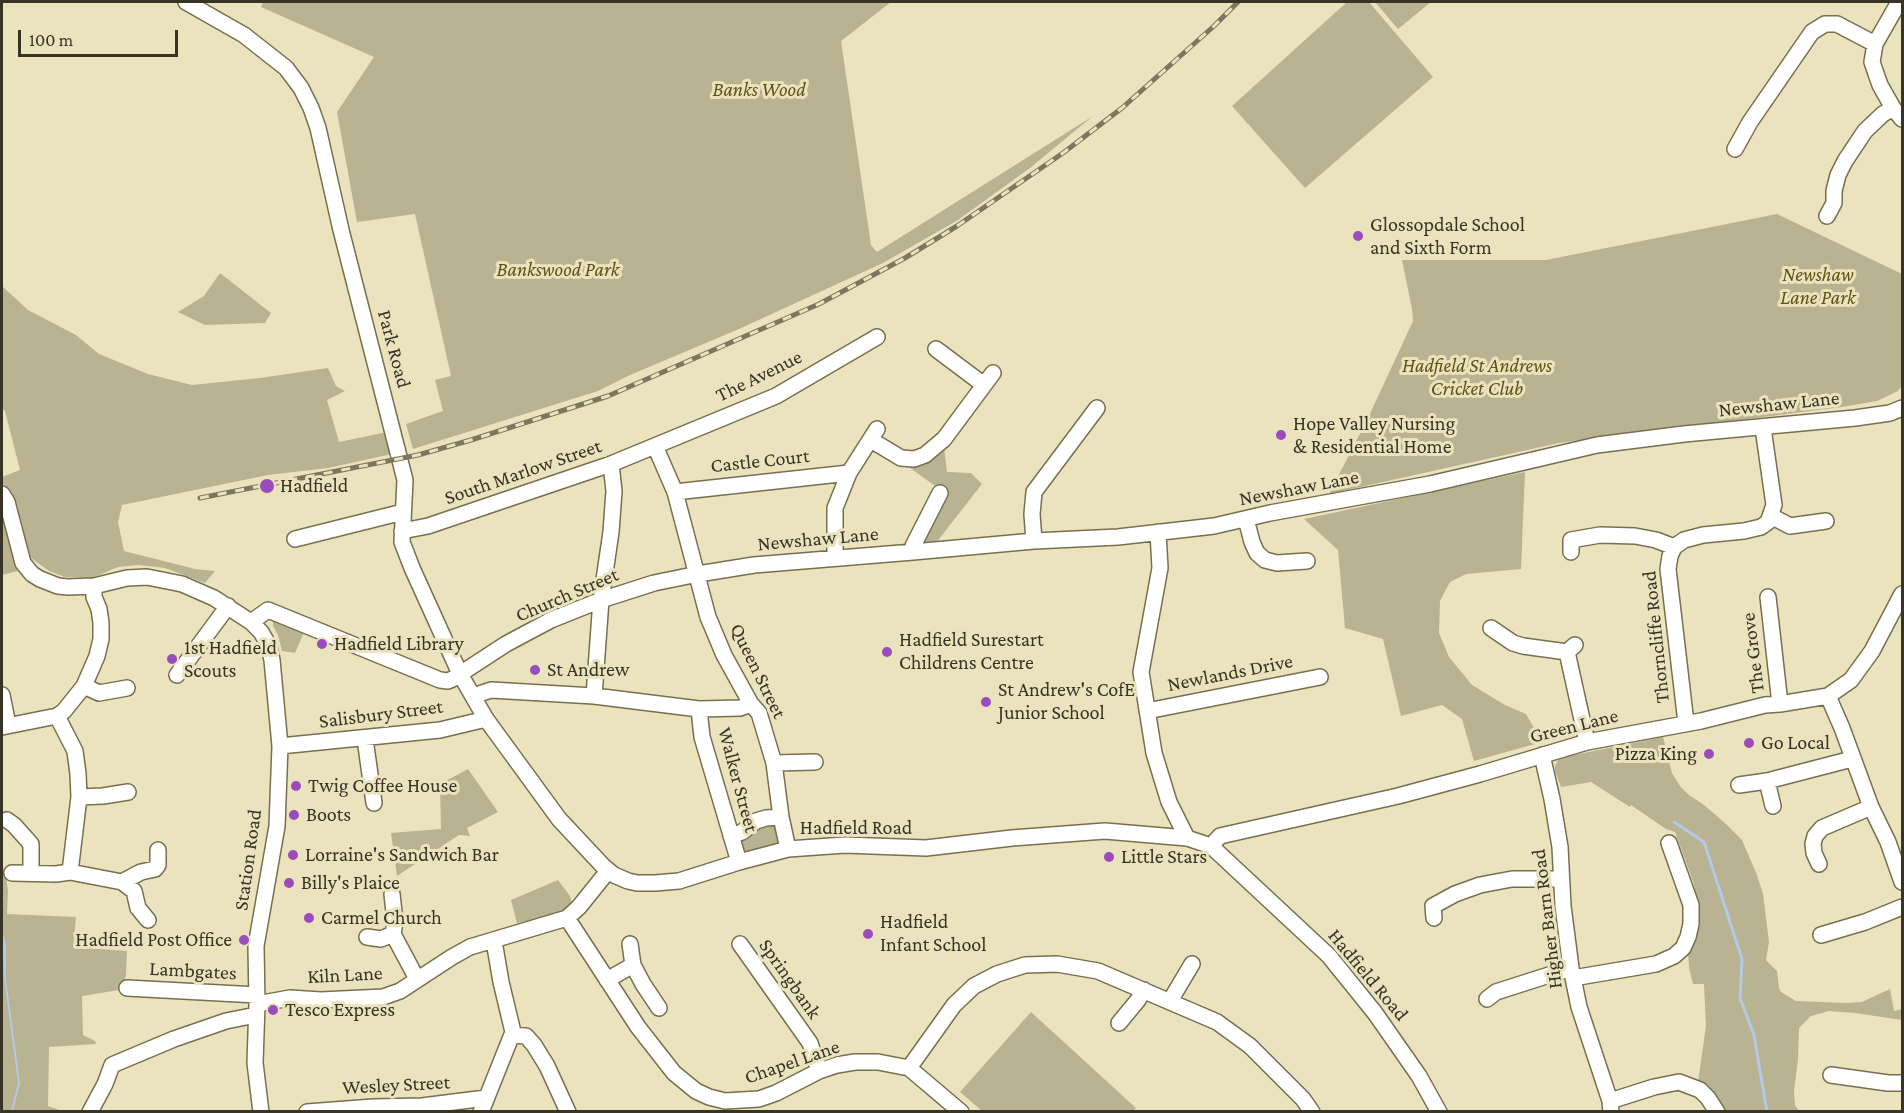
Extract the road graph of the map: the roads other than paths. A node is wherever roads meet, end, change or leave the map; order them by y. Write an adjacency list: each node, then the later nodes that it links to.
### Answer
1 (186, 2): 15 (street, Park Road)
2 (1899, 2): 3 (street)
3 (1875, 44): 4 (street); 5 (street)
4 (1898, 113): 6 (street)
5 (1735, 149)
6 (1827, 216)
7 (878, 337): 12 (street, The Avenue)
8 (936, 349): 14 (street)
9 (1097, 408): 26 (street)
10 (1902, 408): 11 (street, Newshaw Lane)
11 (1763, 428): 20 (street); 21 (street, Newshaw Lane)
12 (655, 446): 13 (street, South Marlow Street); 16 (street, Queen Street)
13 (611, 464): 23 (street, South Marlow Street); 36 (street)
14 (849, 473): 16 (street, Castle Court); 30 (street)
15 (405, 480): 19 (street, Hadfield Road)
16 (675, 492): 32 (street, Queen Street)
17 (940, 493): 28 (street)
18 (2, 494): 33 (street, Station Road)
19 (403, 512): 23 (street, Hadfield Road); 25 (street)
20 (1771, 516): 22 (street); 27 (street, Thorncliffe Road)
21 (1246, 519): 24 (street, Newshaw Lane); 31 (street)
22 (1826, 521)
23 (402, 531): 40 (street, Hadfield Road)
24 (1158, 532): 26 (street, Newshaw Lane); 52 (street, Newlands Drive)
25 (294, 539)
26 (1034, 540): 28 (street, Newshaw Lane)
27 (1674, 547): 29 (street, Thorncliffe Road); 55 (street, Thorncliffe Road)
28 (913, 552): 30 (street, Newshaw Lane)
29 (1571, 552)
30 (835, 558): 32 (street, Newshaw Lane)
31 (1307, 561)
32 (698, 574): 36 (street, Church Street); 49 (street, Queen Street)
33 (94, 586): 37 (street, Station Road); 43 (street)
34 (1902, 594): 48 (street, Green Lane)
35 (1768, 597): 50 (street, The Grove)
36 (601, 600): 40 (street, Church Street); 47 (street)
37 (228, 606): 38 (street, Station Road); 41 (street)
38 (250, 622): 40 (street); 59 (street, Station Road)
39 (1491, 628): 58 (street)
40 (461, 674): 46 (street, Hadfield Road)
41 (177, 675)
42 (1320, 677): 52 (street, Newlands Drive)
43 (84, 686): 44 (street); 53 (street)
44 (127, 688)
45 (2, 696): 56 (street)
46 (473, 696): 47 (street); 54 (street, Hadfield Road)
47 (594, 696): 51 (street)
48 (1828, 696): 50 (street, Green Lane); 61 (street)
49 (751, 704): 51 (street); 63 (street, Queen Street)
50 (1780, 704): 55 (street, Green Lane)
51 (699, 709): 73 (street, Walker Street)
52 (1147, 711): 74 (street, Newlands Drive)
53 (57, 716): 56 (street); 67 (street)
54 (486, 719): 57 (street, Salisbury Street); 82 (street, Hadfield Road)
55 (1686, 723): 58 (street, Green Lane)
56 (4, 726)
57 (365, 739): 59 (street, Salisbury Street); 68 (street)
58 (1587, 742): 60 (street, Green Lane)
59 (280, 746): 109 (street, Station Road)
60 (1542, 755): 77 (street, Green Lane); 86 (street, Higher Barn Road)
61 (1852, 759): 64 (street); 70 (street)
62 (815, 762): 63 (street)
63 (774, 763): 71 (street, Queen Street)
64 (1767, 781): 65 (street); 69 (street)
65 (1739, 785)
66 (128, 792): 67 (street)
67 (79, 797): 83 (street)
68 (374, 803)
69 (1773, 806)
70 (1871, 807): 75 (street); 81 (street)
71 (780, 817): 73 (street); 78 (street, Queen Street)
72 (7, 820): 85 (street)
73 (731, 836): 80 (street, Walker Street)
74 (1187, 838): 77 (street, Hadfield Road); 78 (street, Hadfield Road)
75 (1895, 841): 88 (street)
76 (1668, 843): 102 (street)
77 (1210, 846): 126 (street, Hadfield Road)
78 (788, 849): 80 (street, Hadfield Road)
79 (158, 850): 87 (street)
80 (739, 861): 82 (street, Hadfield Road)
81 (1819, 864)
82 (608, 871): 91 (street)
83 (69, 872): 85 (street); 87 (street)
84 (12, 873): 85 (street)
85 (31, 873)
86 (1560, 879): 92 (street); 102 (street, Higher Barn Road)
87 (122, 882): 93 (street)
88 (1902, 882)
89 (392, 894): 94 (street)
90 (1902, 907): 95 (street)
91 (567, 918): 97 (street, Kiln Lane); 104 (street, Chapel Lane)
92 (1434, 918)
93 (148, 921)
94 (393, 934): 96 (street); 103 (street)
95 (1821, 935)
96 (367, 937)
97 (494, 941): 103 (street, Kiln Lane); 112 (street)
98 (630, 944): 101 (street)
99 (740, 944): 114 (street, Springbank)
100 (1192, 964): 108 (street)
101 (633, 965): 104 (street); 110 (street)
102 (1572, 973): 107 (street); 119 (street, Higher Barn Road)
103 (417, 979): 109 (street, Kiln Lane)
104 (607, 980): 118 (street, Chapel Lane)
105 (127, 988): 109 (street, Lambgates)
106 (1144, 990): 108 (street); 111 (street); 113 (street)
107 (1486, 999)
108 (1170, 1001): 125 (street)
109 (257, 1005): 120 (street); 121 (street, Station Road)
110 (659, 1008)
111 (1119, 1023)
112 (512, 1034): 117 (street); 123 (street)
113 (909, 1068): 114 (street, Chapel Lane); 124 (street, Chapel Lane)
114 (819, 1071): 118 (street, Chapel Lane)
115 (1831, 1075): 116 (street)
116 (1902, 1083)
117 (483, 1105): 122 (street, Wesley Street)
118 (724, 1106)
119 (1610, 1106): 127 (street)
120 (90, 1112)
121 (261, 1112)
122 (307, 1112)
123 (568, 1112)
124 (961, 1112)
125 (1312, 1112)
126 (1439, 1112)
127 (1717, 1112)

